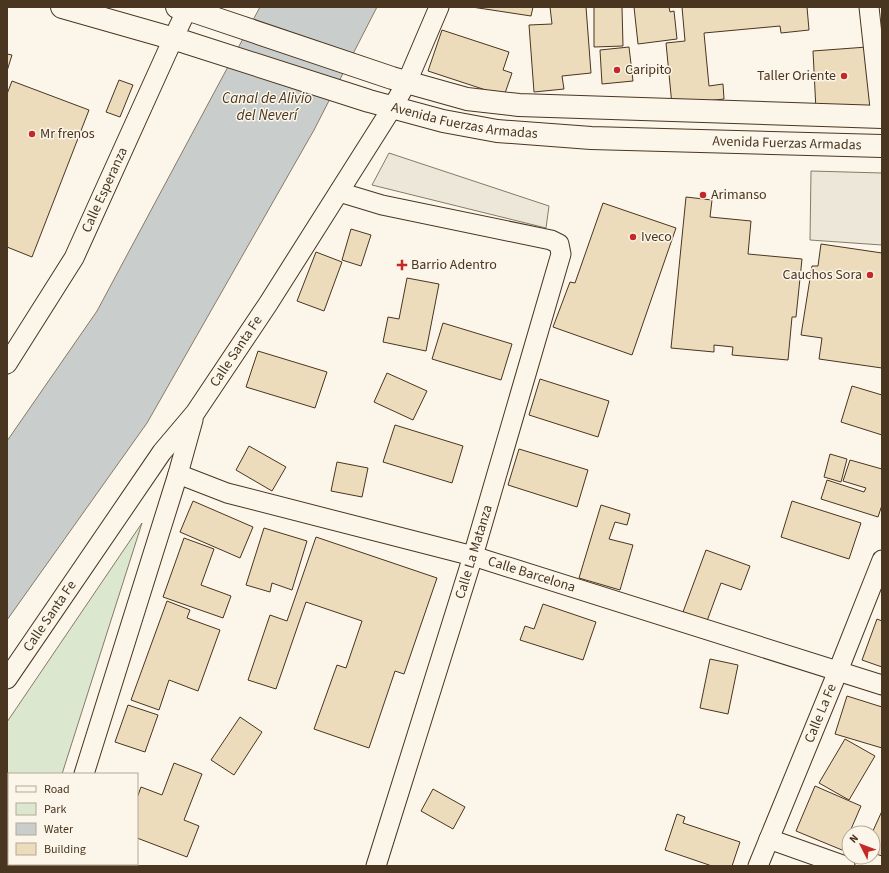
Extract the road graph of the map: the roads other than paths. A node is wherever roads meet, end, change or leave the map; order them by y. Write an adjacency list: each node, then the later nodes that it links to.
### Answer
1 (62, 7): 5 (street, Avenida Fuerzas Armadas)
2 (439, 7): 6 (street, Calle Santa Fe)
3 (869, 7): 8 (street)
4 (187, 9): 5 (street, Calle Esperanza); 6 (street, Avenida Fuerzas Armadas)
5 (179, 41): 7 (street, Avenida Fuerzas Armadas); 11 (street, Calle Esperanza)
6 (399, 80): 7 (street, Calle Santa Fe); 8 (street, Avenida Fuerzas Armadas)
7 (392, 108): 9 (street, Avenida Fuerzas Armadas); 10 (street, Calle Santa Fe)
8 (882, 118)
9 (882, 146)
10 (340, 192): 12 (street, Calle Santa Fe); 14 (street, Calle La Matanza)
11 (7, 364)
12 (195, 413): 13 (street); 17 (street, Calle Santa Fe)
13 (178, 474): 14 (street, Calle Barcelona); 19 (street)
14 (473, 556): 16 (street, Calle Barcelona); 21 (street, Calle La Matanza)
15 (882, 560): 16 (street, Calle La Fe)
16 (838, 671): 18 (street, Calle Barcelona); 20 (street, Calle La Fe)
17 (7, 680)
18 (882, 685)
19 (84, 773)
20 (769, 839): 22 (street, Calle La Fe); 23 (street)
21 (376, 866)
22 (758, 866)
23 (845, 866)

